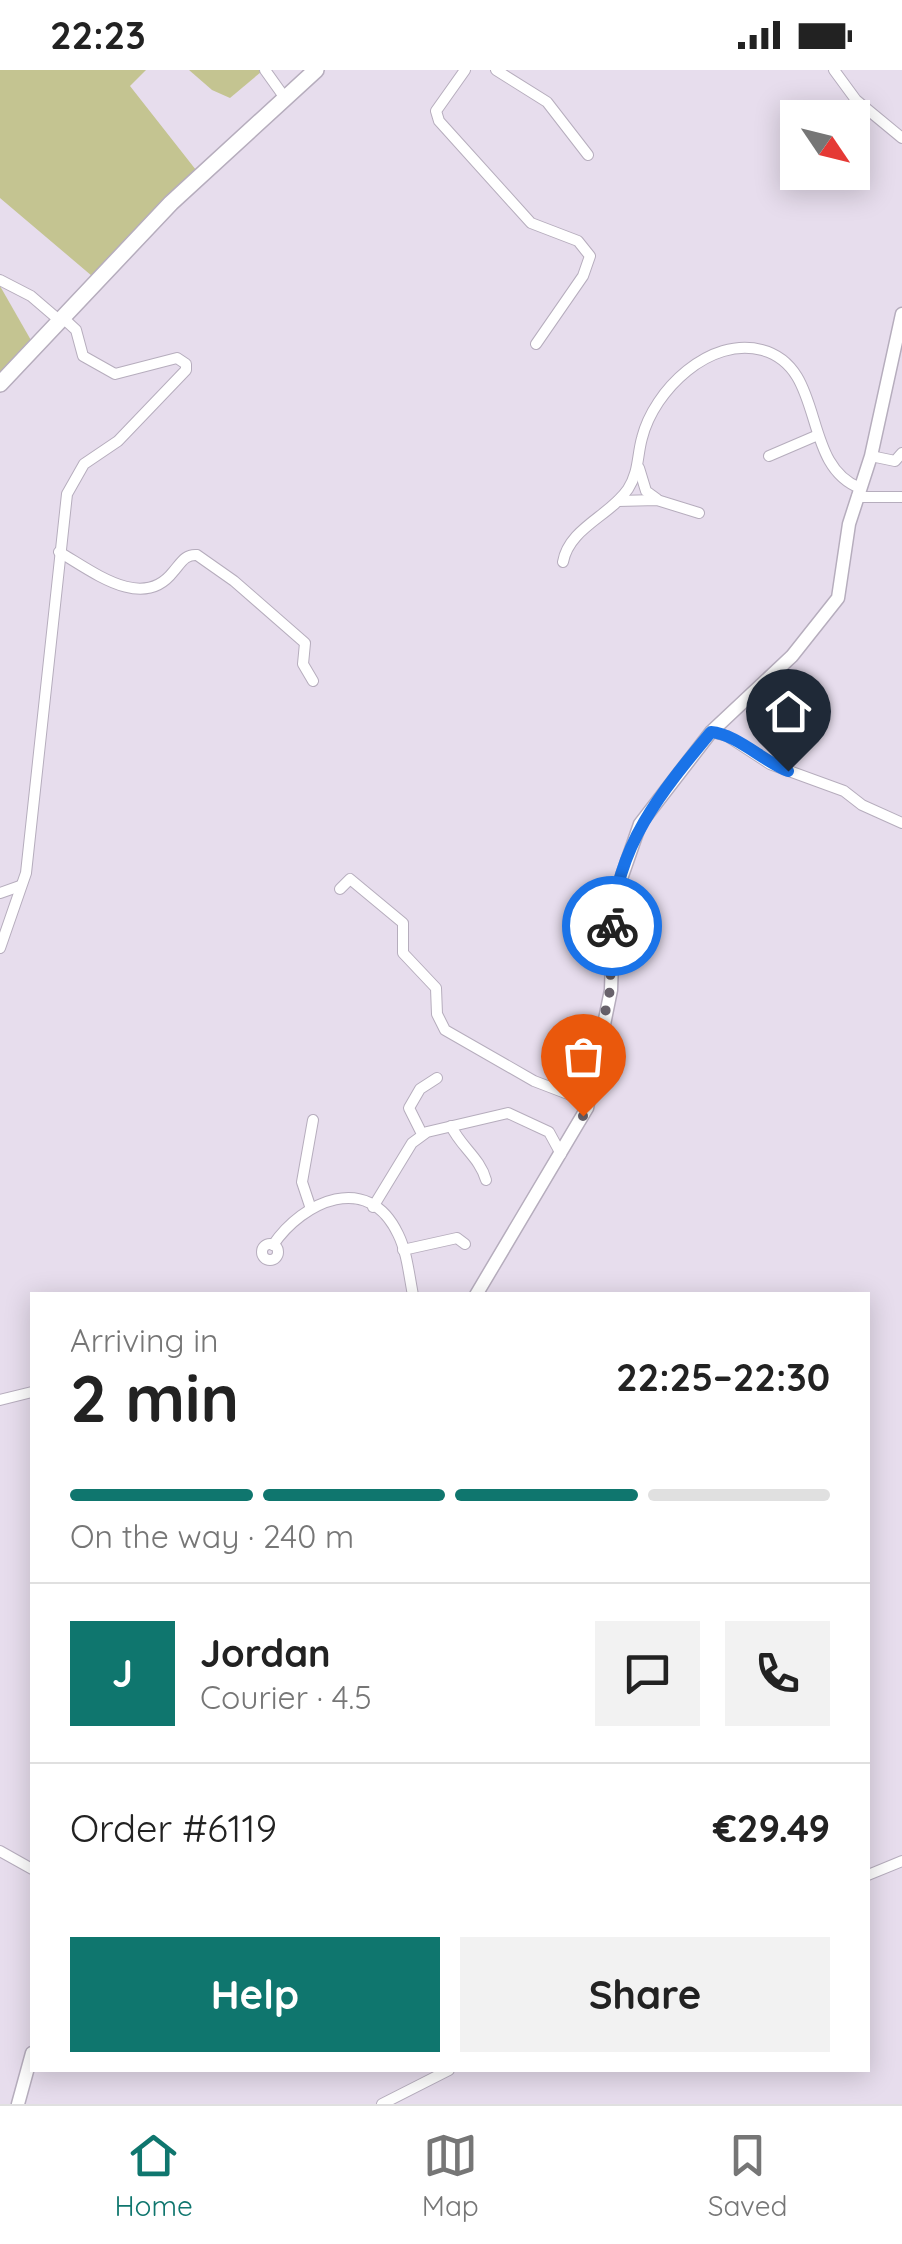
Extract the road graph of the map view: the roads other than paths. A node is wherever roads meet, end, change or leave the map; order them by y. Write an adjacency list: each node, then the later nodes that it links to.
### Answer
1 (266, 70): 6 (street)
2 (316, 70): 6 (main road)
3 (465, 70): 12 (street)
4 (496, 70): 8 (street)
5 (839, 73): 7 (street)
6 (284, 98): 11 (main road)
7 (902, 138)
8 (588, 155)
9 (0, 280): 11 (street)
10 (902, 314): 17 (street)
11 (61, 318): 13 (main road); 24 (street)
12 (536, 344)
13 (0, 384)
14 (818, 435): 16 (street); 18 (street); 19 (street)
15 (902, 453): 17 (street)
16 (769, 456)
17 (871, 456): 19 (street)
18 (639, 466): 21 (street); 22 (street)
19 (859, 493): 20 (street); 27 (street)
20 (902, 497)
21 (658, 500): 22 (street); 23 (street)
22 (618, 501): 25 (street)
23 (699, 513)
24 (59, 552): 26 (street); 31 (street)
25 (563, 562)
26 (313, 681)
27 (724, 720): 28 (street); 29 (street)
28 (711, 732): 29 (street); 36 (street)
29 (727, 736): 30 (street)
30 (902, 823)
31 (20, 886): 33 (street); 34 (street)
32 (340, 889): 36 (street)
33 (0, 893)
34 (0, 948)
35 (437, 1078): 41 (street)
36 (589, 1102): 39 (street)
37 (313, 1120): 44 (street)
38 (451, 1126): 40 (street); 41 (street); 43 (street)
39 (575, 1130): 40 (street); 42 (street)
40 (549, 1132): 42 (street)
41 (422, 1134): 45 (street)
42 (561, 1155): 50 (street)
43 (486, 1180)
44 (310, 1206): 45 (street); 47 (street)
45 (374, 1208): 48 (street)
46 (462, 1236): 48 (street)
47 (273, 1245)
48 (403, 1250): 49 (street)
49 (412, 1292)
50 (478, 1292)
51 (30, 1392): 52 (street)
52 (0, 1400)
53 (0, 1851): 55 (street)
54 (902, 1861): 56 (street)
55 (30, 1868)
56 (870, 1874)
57 (30, 2061): 59 (street)
58 (445, 2072): 60 (street)
59 (18, 2104)
60 (382, 2104)

